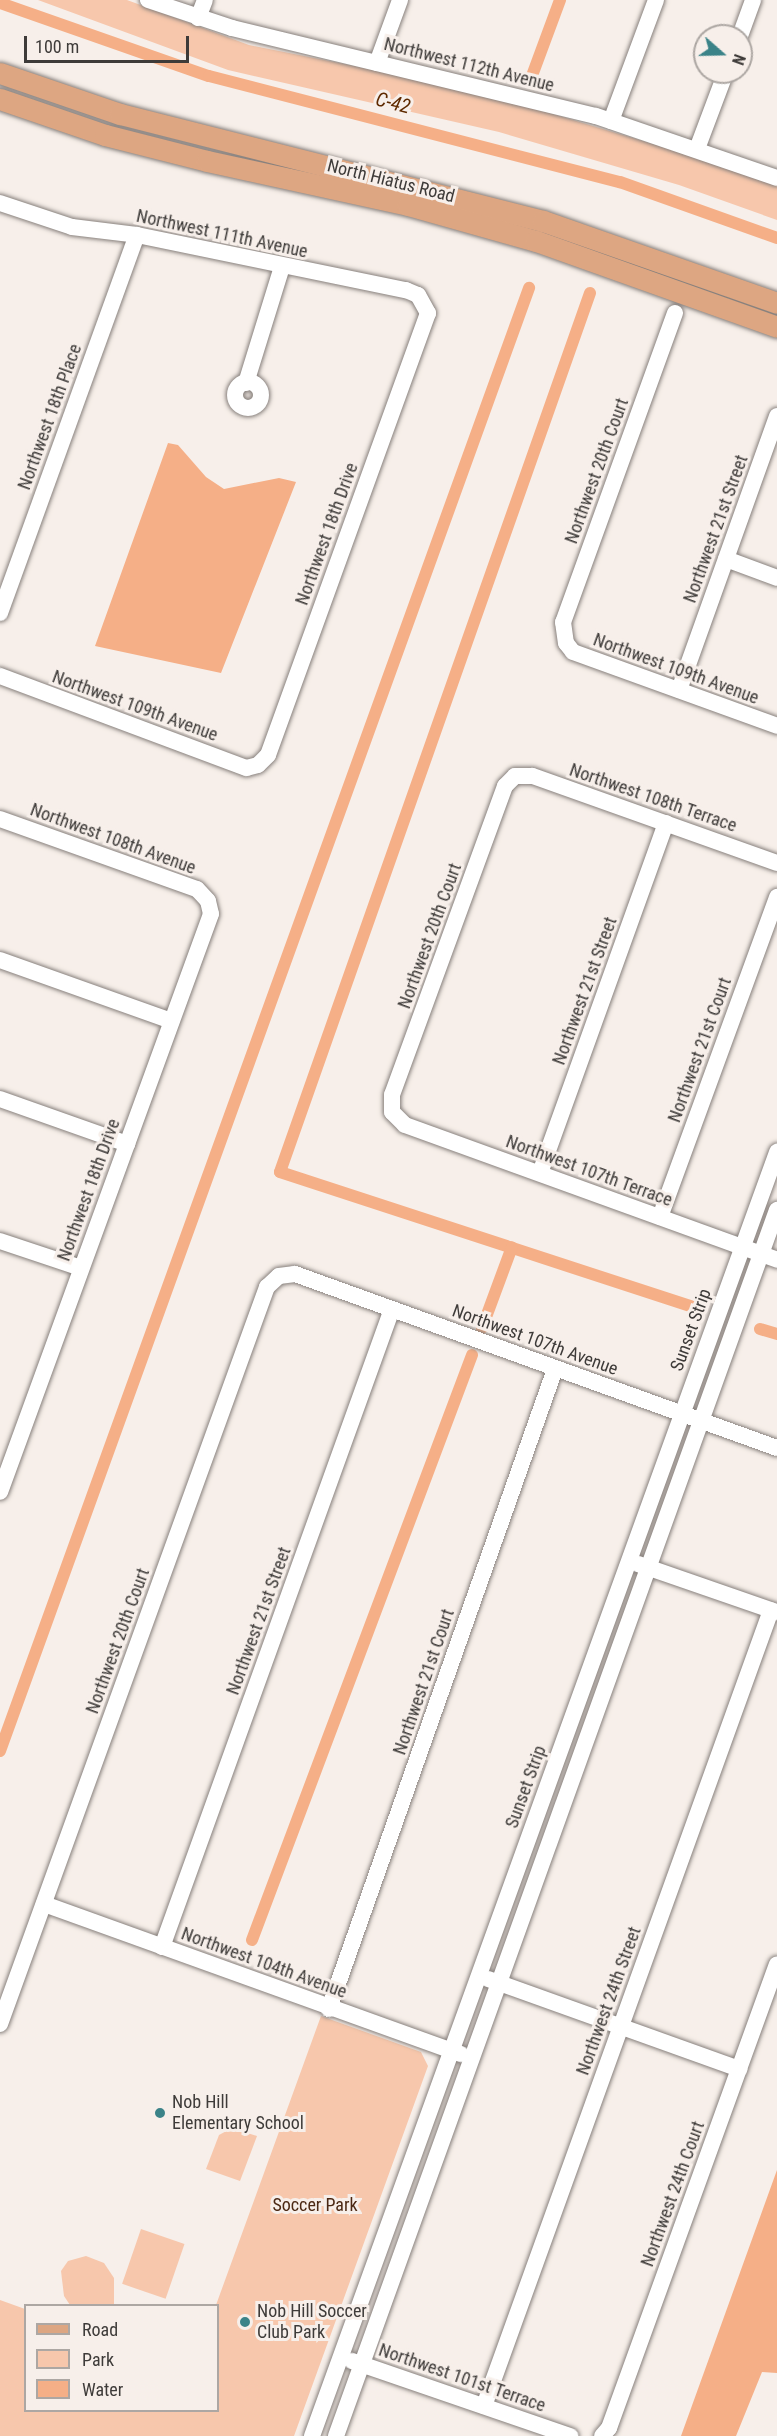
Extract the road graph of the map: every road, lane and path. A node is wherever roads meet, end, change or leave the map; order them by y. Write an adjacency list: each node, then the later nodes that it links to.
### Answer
1 (148, 0): 6 (street, Northwest 112th Avenue)
2 (205, 0): 6 (street)
3 (400, 0): 8 (street)
4 (656, 0): 12 (street)
5 (753, 0): 7 (street)
6 (198, 18): 8 (street, Northwest 112th Avenue)
7 (744, 24)
8 (377, 63): 12 (street, Northwest 112th Avenue)
9 (0, 73): 18 (main road, North Hiatus Road)
10 (721, 84): 13 (street)
11 (0, 99): 21 (main road, North Hiatus Road)
12 (611, 121): 13 (street, Northwest 112th Avenue)
13 (697, 149): 14 (street, Northwest 112th Avenue)
14 (777, 178)
15 (0, 203): 16 (street, Northwest 111th Avenue)
16 (137, 235): 17 (street, Northwest 111th Avenue); 26 (street, Northwest 18th Place)
17 (282, 267): 19 (street, Northwest 111th Avenue); 22 (street)
18 (777, 303)
19 (428, 313): 31 (street, Northwest 18th Drive)
20 (675, 313): 27 (street, Northwest 20th Court)
21 (777, 327)
22 (246, 383)
23 (776, 420): 24 (street, Northwest 21st Street)
24 (726, 559): 25 (street); 29 (street, Northwest 21st Street)
25 (777, 578)
26 (0, 613)
27 (566, 643): 29 (street, Northwest 109th Avenue)
28 (0, 676): 31 (street, Northwest 109th Avenue)
29 (679, 690): 30 (street, Northwest 109th Avenue)
30 (777, 726)
31 (258, 765)
32 (515, 776): 34 (street, Northwest 108th Terrace); 41 (street, Northwest 20th Court)
33 (0, 819): 37 (street, Northwest 108th Avenue)
34 (666, 823): 35 (street, Northwest 108th Terrace); 44 (street, Northwest 21st Street)
35 (777, 863)
36 (777, 897): 46 (street, Northwest 21st Court)
37 (208, 901): 39 (street, Northwest 18th Drive)
38 (0, 960): 39 (street)
39 (171, 1021): 42 (street, Northwest 18th Drive)
40 (0, 1099): 42 (street)
41 (392, 1112): 44 (street, Northwest 107th Terrace)
42 (127, 1144): 50 (street, Northwest 18th Drive)
43 (777, 1152): 48 (street, Sunset Strip)
44 (540, 1173): 46 (street, Northwest 107th Terrace)
45 (777, 1210): 49 (street)
46 (660, 1217): 48 (street, Northwest 107th Terrace)
47 (0, 1241): 50 (street)
48 (742, 1248): 49 (street, Northwest 107th Terrace); 54 (street, Sunset Strip)
49 (769, 1257): 55 (street)
50 (81, 1268): 57 (street, Northwest 18th Drive)
51 (279, 1276): 52 (street, Northwest 107th Avenue); 61 (street, Northwest 20th Court)
52 (393, 1309): 53 (street, Northwest 107th Avenue); 62 (street, Northwest 21st Street)
53 (555, 1369): 54 (street, Northwest 107th Avenue); 66 (street, Northwest 21st Court)
54 (681, 1414): 55 (street, Northwest 107th Avenue); 58 (street, Sunset Strip)
55 (701, 1421): 56 (street, Northwest 107th Avenue); 59 (street)
56 (777, 1448)
57 (1, 1489)
58 (629, 1561): 59 (street); 64 (street, Sunset Strip)
59 (648, 1568): 60 (street); 65 (street)
60 (774, 1611): 68 (street, Northwest 24th Street)
61 (44, 1904): 62 (street, Northwest 104th Avenue); 67 (street, Northwest 20th Court)
62 (162, 1947): 66 (street, Northwest 104th Avenue)
63 (777, 1964): 71 (street, Northwest 24th Court)
64 (479, 1975): 65 (street); 69 (street, Sunset Strip)
65 (498, 1983): 68 (street); 70 (street)
66 (329, 2008): 69 (street, Northwest 104th Avenue)
67 (0, 2024)
68 (620, 2027): 71 (street); 74 (street, Northwest 24th Street)
69 (451, 2050): 70 (street, Northwest 104th Avenue); 72 (street, Sunset Strip)
70 (471, 2058): 73 (street)
71 (739, 2069): 78 (street, Northwest 24th Court)
72 (341, 2356): 73 (street, Northwest 101st Terrace); 75 (street, Sunset Strip)
73 (361, 2364): 74 (street, Northwest 101st Terrace); 76 (street)
74 (484, 2406): 77 (street, Northwest 101st Terrace)
75 (312, 2436)
76 (336, 2436)
77 (570, 2436)
78 (602, 2436)

